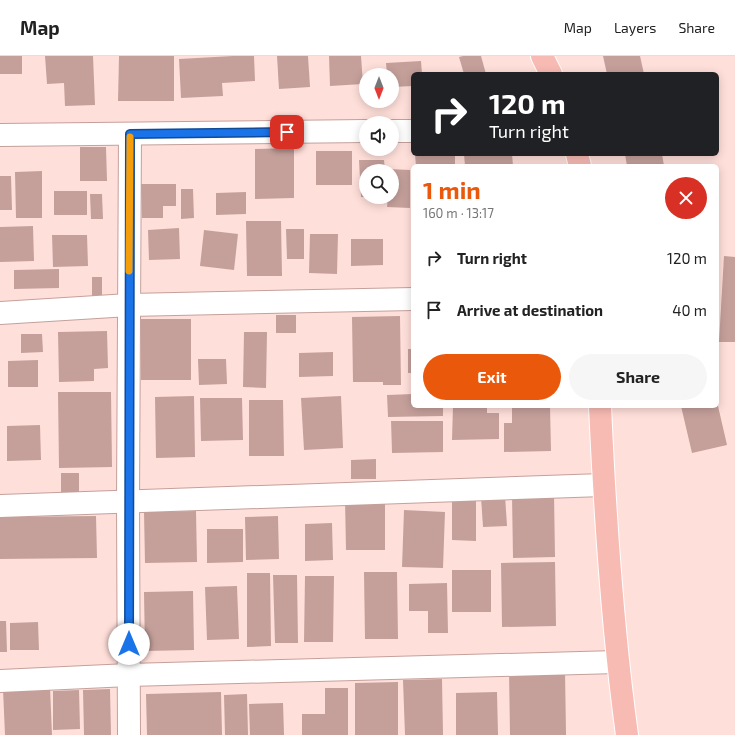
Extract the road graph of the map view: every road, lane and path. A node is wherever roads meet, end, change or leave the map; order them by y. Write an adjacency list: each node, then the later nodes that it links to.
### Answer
1 (542, 56): 2 (main road)
2 (549, 72)
3 (359, 131): 6 (street)
4 (399, 131): 5 (street)
5 (411, 131)
6 (130, 134): 7 (street); 9 (street)
7 (0, 135)
8 (411, 299): 9 (street)
9 (129, 305): 10 (street); 13 (street)
10 (0, 313)
11 (600, 408): 12 (main road)
12 (603, 485): 13 (street); 15 (main road)
13 (128, 502): 14 (street); 16 (street)
14 (0, 506)
15 (618, 662): 16 (street); 19 (main road)
16 (129, 676): 17 (street); 18 (street)
17 (0, 681)
18 (129, 735)
19 (627, 735)

